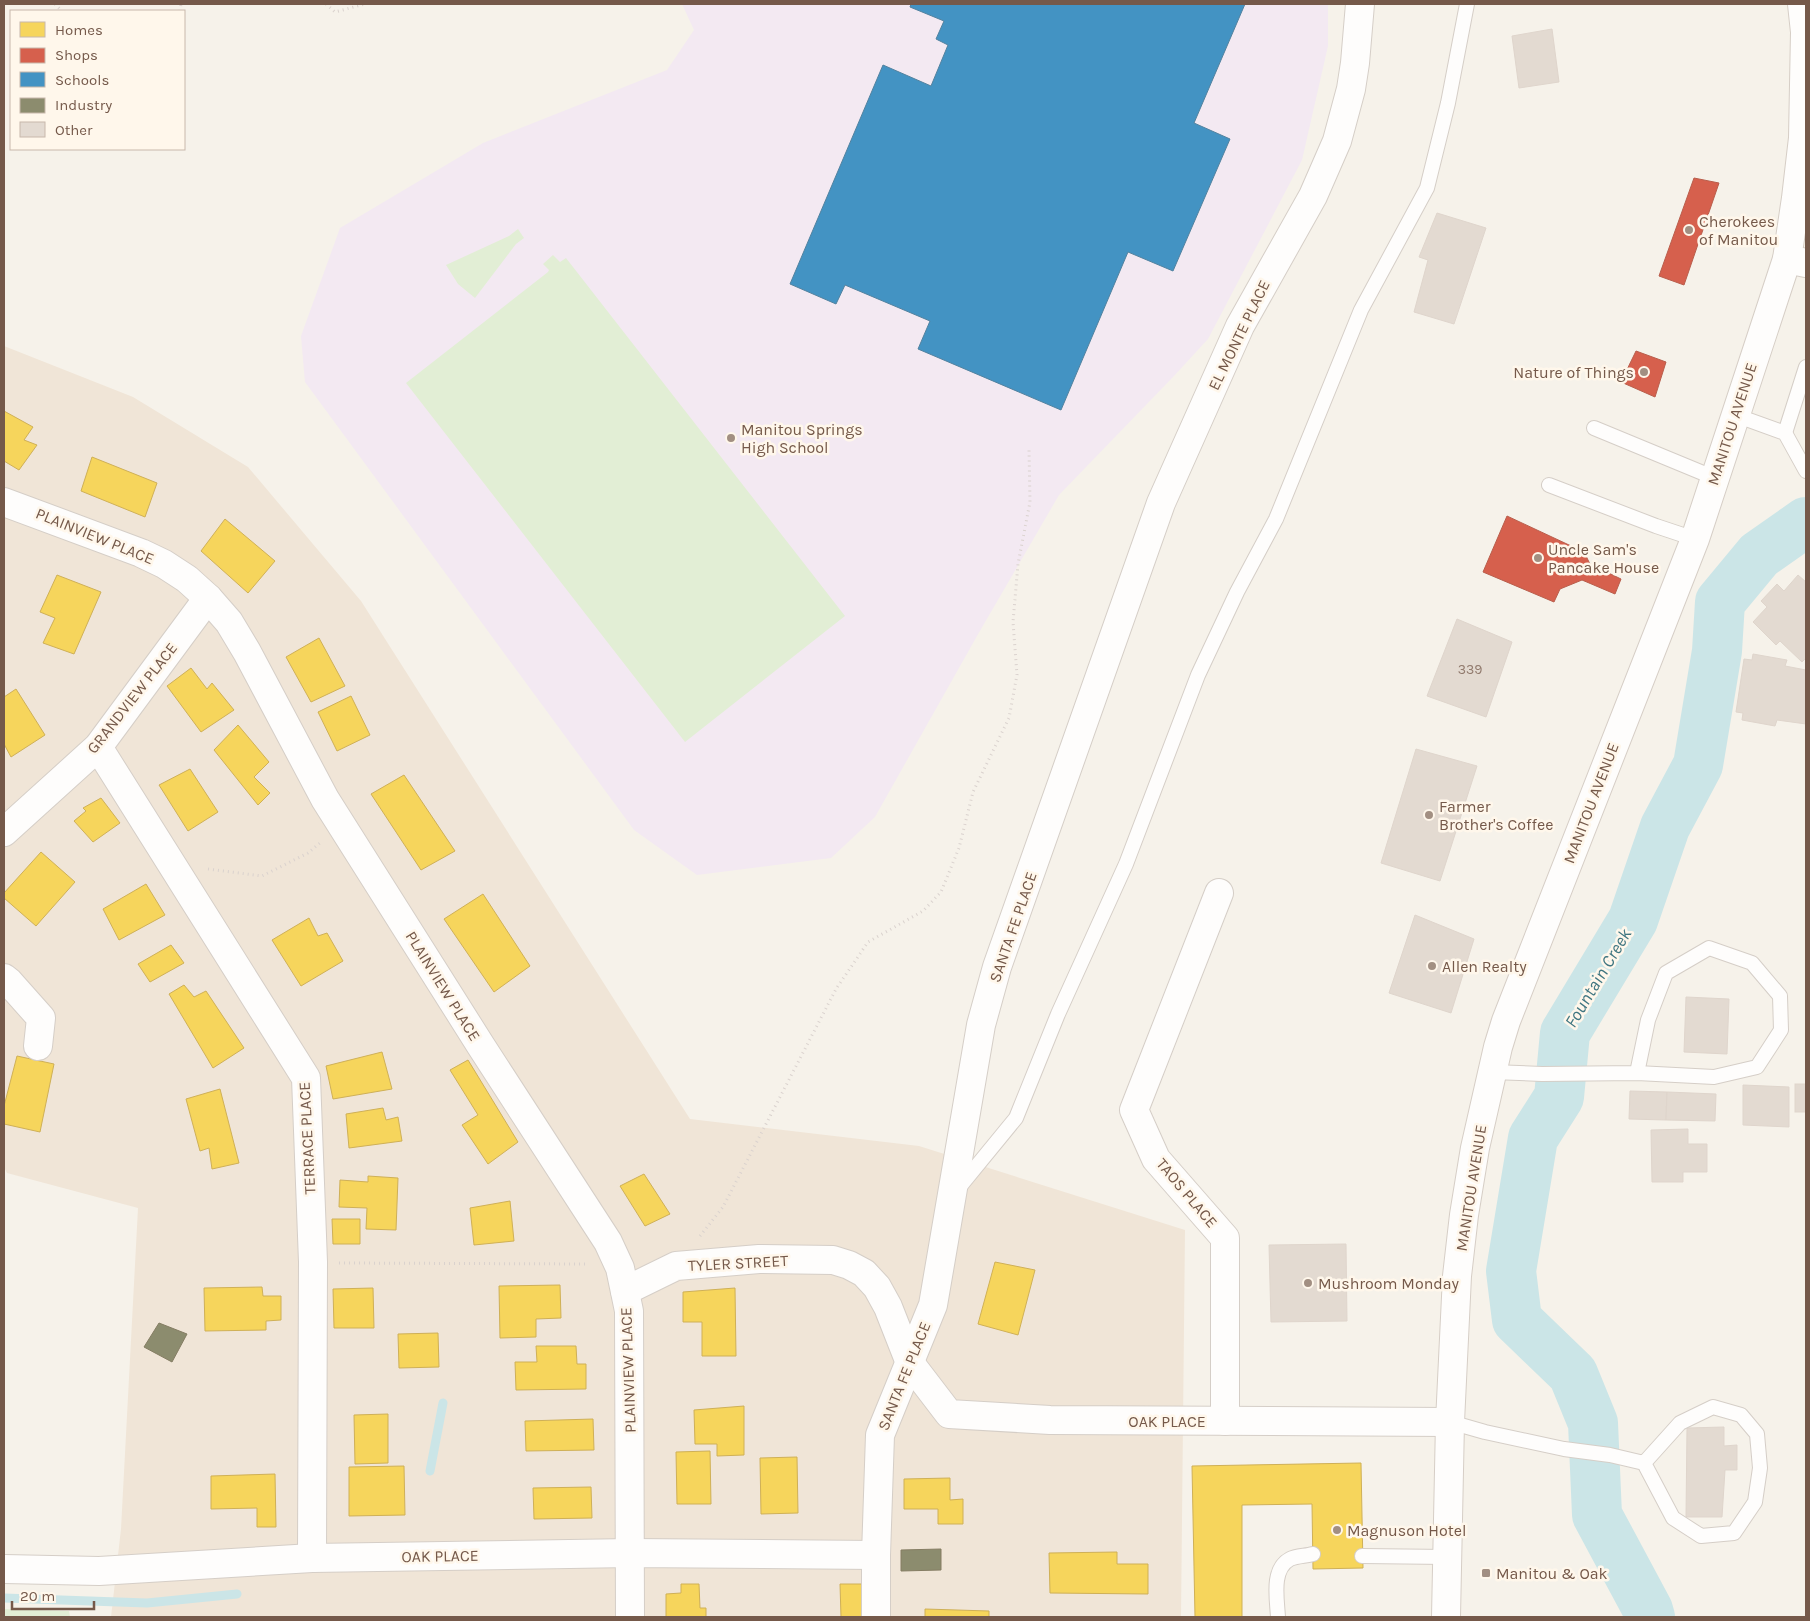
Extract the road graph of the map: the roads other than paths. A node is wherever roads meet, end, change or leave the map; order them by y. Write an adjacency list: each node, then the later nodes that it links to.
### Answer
1 (1360, 4): 16 (street, EL MONTE PLACE)
2 (1467, 4): 24 (lane, SANTA FE PLACE)
3 (1802, 4): 4 (street, MANITOU AVENUE)
4 (1801, 195): 5 (street, MANITOU AVENUE)
5 (1797, 261): 7 (street, MANITOU AVENUE)
6 (1806, 367): 9 (lane)
7 (1735, 415): 9 (lane); 11 (street, MANITOU AVENUE)
8 (1594, 428): 11 (lane)
9 (1785, 433): 10 (lane)
10 (1806, 472)
11 (1715, 478): 14 (street, MANITOU AVENUE)
12 (1549, 485): 14 (lane)
13 (7, 506): 15 (street, PLAINVIEW PLACE)
14 (1695, 539): 22 (street, MANITOU AVENUE)
15 (208, 598): 17 (street, GRANDVIEW PLACE); 25 (street, PLAINVIEW PLACE)
16 (1103, 664): 24 (street, SANTA FE PLACE)
17 (98, 747): 18 (street, GRANDVIEW PLACE); 35 (street, TERRACE PLACE)
18 (4, 832)
19 (1219, 893): 27 (street, TAOS PLACE)
20 (4, 978): 21 (street)
21 (38, 1046)
22 (1492, 1072): 23 (lane); 28 (street, MANITOU AVENUE)
23 (1637, 1072): 23 (lane)
24 (951, 1197): 26 (street, SANTA FE PLACE)
25 (624, 1291): 26 (street, TYLER STREET); 30 (street, PLAINVIEW PLACE)
26 (910, 1362): 27 (street, OAK PLACE); 32 (street, SANTA FE PLACE)
27 (1225, 1421): 28 (street, OAK PLACE)
28 (1450, 1422): 29 (lane); 34 (street, MANITOU AVENUE)
29 (1644, 1464): 29 (lane)
30 (631, 1553): 32 (street, OAK PLACE); 35 (street, OAK PLACE); 37 (street, PLAINVIEW PLACE)
31 (1313, 1554): 39 (lane)
32 (876, 1555): 38 (street, SANTA FE PLACE)
33 (1362, 1556): 34 (lane)
34 (1447, 1556): 40 (street, MANITOU AVENUE)
35 (312, 1558): 36 (street, OAK PLACE)
36 (4, 1569)
37 (630, 1617)
38 (876, 1617)
39 (1278, 1617)
40 (1446, 1617)

